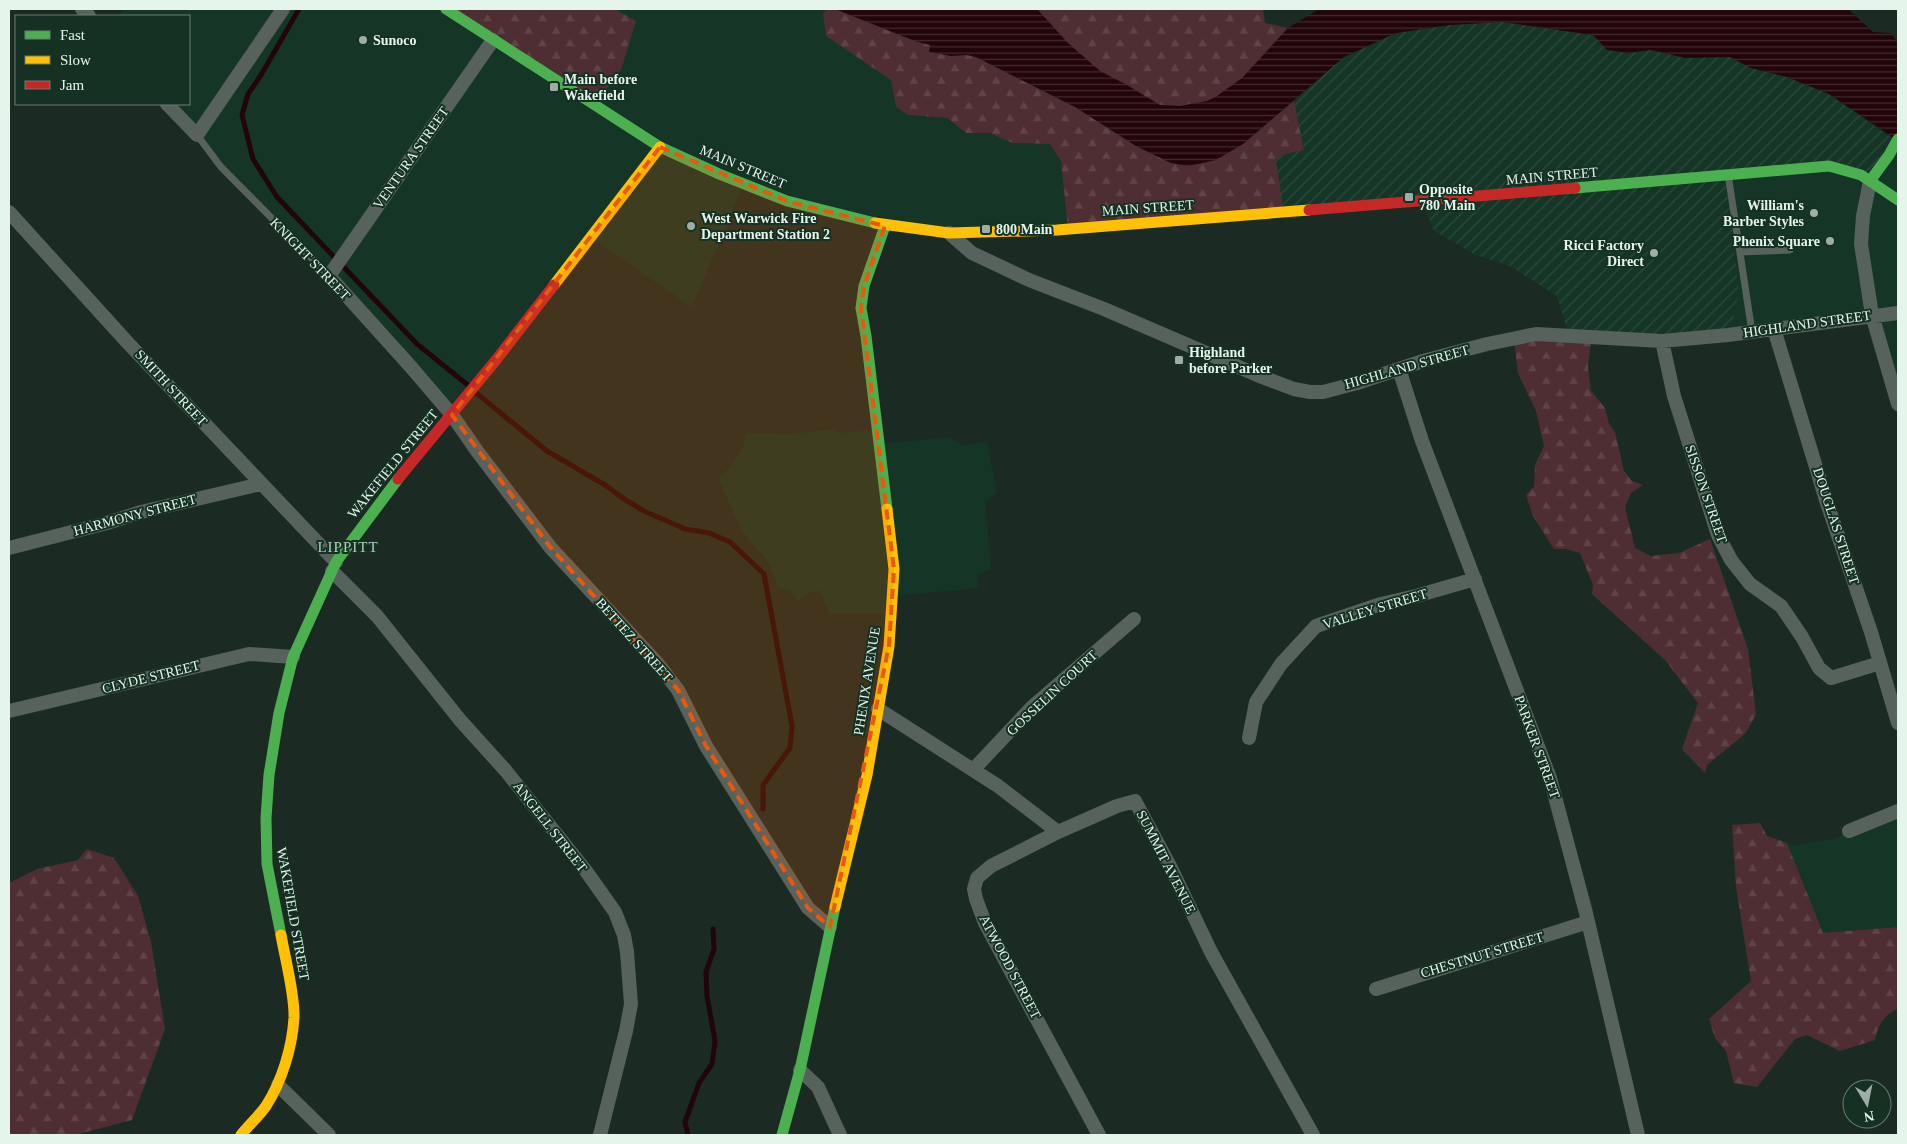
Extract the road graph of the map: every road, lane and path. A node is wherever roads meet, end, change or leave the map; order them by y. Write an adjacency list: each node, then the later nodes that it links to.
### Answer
1 (283, 9): 5 (street)
2 (446, 9): 3 (main road, MAIN STREET)
3 (493, 40): 7 (main road, MAIN STREET); 16 (street, VENTURA STREET)
4 (168, 105): 5 (street, KNIGHT STREET)
5 (196, 135): 16 (lane, KNIGHT STREET)
6 (1898, 139): 9 (main road)
7 (660, 147): 12 (main road, MAIN STREET); 24 (main road, WAKEFIELD STREET)
8 (1728, 174): 9 (main road, MAIN STREET); 13 (main road, MAIN STREET); 15 (lane)
9 (1870, 182): 10 (main road, MAIN STREET); 18 (street)
10 (1898, 200)
11 (9, 212): 25 (street, SMITH STREET)
12 (886, 226): 13 (main road, MAIN STREET); 32 (main road, PHENIX AVENUE)
13 (949, 233): 22 (street, HIGHLAND STREET)
14 (1790, 250): 15 (lane)
15 (1740, 252): 20 (lane)
16 (328, 276): 24 (street, KNIGHT STREET)
17 (1898, 313): 18 (street, HIGHLAND STREET)
18 (1872, 315): 19 (street, HIGHLAND STREET); 23 (street)
19 (1774, 329): 20 (street, HIGHLAND STREET); 31 (street, DOUGLAS STREET)
20 (1752, 332): 21 (street, HIGHLAND STREET)
21 (1662, 341): 22 (street, HIGHLAND STREET); 31 (street, SISSON STREET)
22 (1399, 369): 28 (street, PARKER STREET)
23 (1898, 404)
24 (452, 415): 27 (main road, WAKEFIELD STREET); 41 (street, BETTEZ STREET)
25 (261, 484): 26 (street, HARMONY STREET); 27 (street, SMITH STREET)
26 (9, 548)
27 (334, 567): 30 (main road, WAKEFIELD STREET); 47 (street, ANGELL STREET)
28 (1475, 579): 35 (street, VALLEY STREET); 40 (street, PARKER STREET)
29 (1134, 619): 36 (street, GOSSELIN COURT)
30 (293, 657): 33 (street, CLYDE STREET); 44 (main road, WAKEFIELD STREET)
31 (1880, 663): 34 (street, DOUGLAS STREET)
32 (878, 709): 36 (street); 41 (main road, PHENIX AVENUE)
33 (9, 711)
34 (1898, 723)
35 (1249, 738)
36 (973, 770): 39 (street)
37 (1898, 811): 38 (street)
38 (1849, 831)
39 (1058, 832): 50 (street, ATWOOD STREET); 51 (street, SUMMIT AVENUE)
40 (1588, 922): 42 (street, CHESTNUT STREET); 52 (street, PARKER STREET)
41 (830, 927): 43 (main road, PHENIX AVENUE)
42 (1376, 989)
43 (800, 1070): 48 (main road, PHENIX AVENUE); 49 (street)
44 (278, 1085): 45 (main road, WAKEFIELD STREET); 46 (street)
45 (241, 1135)
46 (329, 1135)
47 (600, 1135)
48 (782, 1135)
49 (840, 1135)
50 (1099, 1135)
51 (1313, 1135)
52 (1638, 1135)

